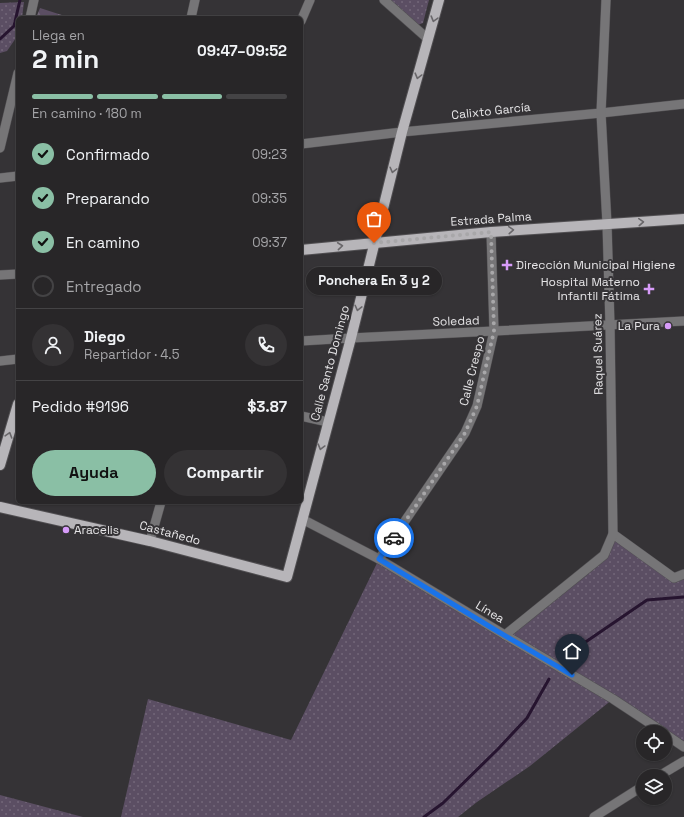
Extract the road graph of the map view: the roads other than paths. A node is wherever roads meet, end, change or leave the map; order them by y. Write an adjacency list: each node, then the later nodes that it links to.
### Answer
1 (34, 0): 7 (street)
2 (195, 0): 8 (street)
3 (310, 0): 9 (street)
4 (384, 0): 10 (street)
5 (439, 0): 10 (main road, Calle Santo Domingo, one-way to 10)
6 (606, 0): 13 (street, Raquel Suárez)
7 (30, 16)
8 (191, 16)
9 (303, 16)
10 (428, 38): 14 (main road, Calle Santo Domingo, one-way to 14)
11 (16, 81): 16 (street)
12 (684, 104): 13 (street, Calixto García)
13 (601, 113): 14 (street, Calixto García); 20 (street, Raquel Suárez)
14 (402, 132): 15 (street, Calixto García); 22 (main road, Calle Santo Domingo, one-way to 22)
15 (303, 144)
16 (0, 148)
17 (16, 176): 18 (street)
18 (0, 178)
19 (684, 219): 20 (main road, Estrada Palma, one-way to 19)
20 (607, 224): 21 (main road, Estrada Palma, one-way to 20); 27 (street, Raquel Suárez)
21 (491, 232): 22 (main road, Estrada Palma); 28 (street, Calle Crespo)
22 (374, 243): 23 (main road, Estrada Palma, one-way to 22); 29 (main road, Calle Santo Domingo, one-way to 29)
23 (303, 250)
24 (16, 274): 25 (street)
25 (0, 275)
26 (684, 321): 27 (street, Soledad)
27 (610, 325): 28 (street, Soledad); 40 (street, Raquel Suárez)
28 (494, 331): 29 (street, Soledad); 42 (street, Calle Crespo)
29 (351, 338): 30 (street, Soledad); 35 (main road, Calle Santo Domingo)
30 (303, 341)
31 (16, 359): 32 (street)
32 (0, 361)
33 (16, 411): 36 (main road, one-way to 33)
34 (303, 416): 35 (street)
35 (328, 422): 39 (main road, Calle Santo Domingo, one-way to 39)
36 (0, 465)
37 (160, 504): 41 (street)
38 (0, 507): 41 (main road, Castañedo)
39 (302, 519): 42 (street, Línea); 44 (main road, Calle Santo Domingo)
40 (613, 534): 43 (street); 45 (street, Raquel Suárez)
41 (150, 541): 44 (main road, Castañedo)
42 (379, 559): 45 (street, Línea)
43 (684, 574)
44 (286, 577)
45 (505, 635): 46 (street, Línea)
46 (652, 725)
47 (672, 738): 48 (street, Línea)
48 (684, 746)
49 (684, 761): 50 (street)
50 (671, 769)
51 (636, 790): 52 (street)
52 (594, 817)

